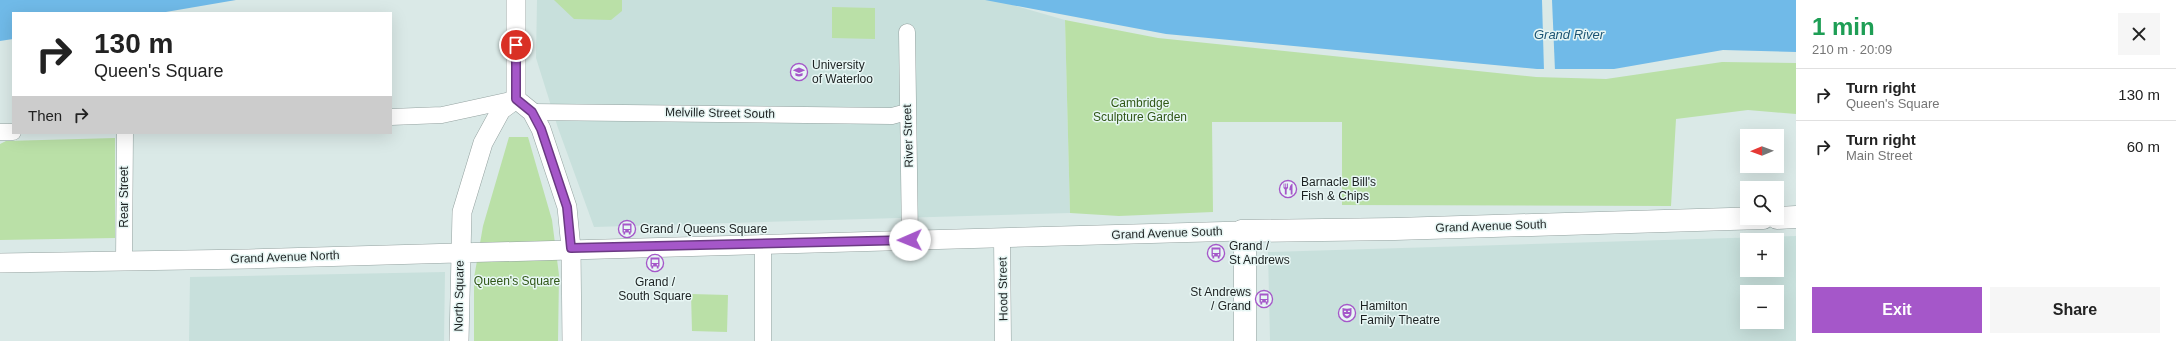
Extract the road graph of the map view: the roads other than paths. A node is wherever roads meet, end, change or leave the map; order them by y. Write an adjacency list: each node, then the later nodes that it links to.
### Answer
1 (516, 0): 3 (street)
2 (907, 32): 5 (street, River Street)
3 (516, 99): 4 (street); 6 (street); 18 (street)
4 (532, 112): 5 (street, Melville Street South); 17 (street)
5 (907, 112): 15 (street, River Street)
6 (392, 118)
7 (0, 132): 8 (street)
8 (12, 132)
9 (124, 134): 19 (street, Rear Street)
10 (1796, 217): 11 (main road)
11 (1784, 218)
12 (1740, 219): 13 (main road, Grand Avenue South)
13 (1242, 231): 14 (street, Grand Avenue South); 25 (main road)
14 (1002, 237): 15 (street, Grand Avenue South); 24 (street, Hood Street)
15 (910, 240): 16 (street, Grand Avenue South)
16 (763, 243): 17 (street, Grand Avenue South); 23 (street)
17 (571, 248): 18 (street, Grand Avenue North); 22 (street)
18 (460, 251): 19 (street, Grand Avenue North); 21 (street, North Square)
19 (124, 261): 20 (street, Grand Avenue North)
20 (0, 263)
21 (459, 341)
22 (572, 341)
23 (763, 341)
24 (1003, 341)
25 (1245, 341)

